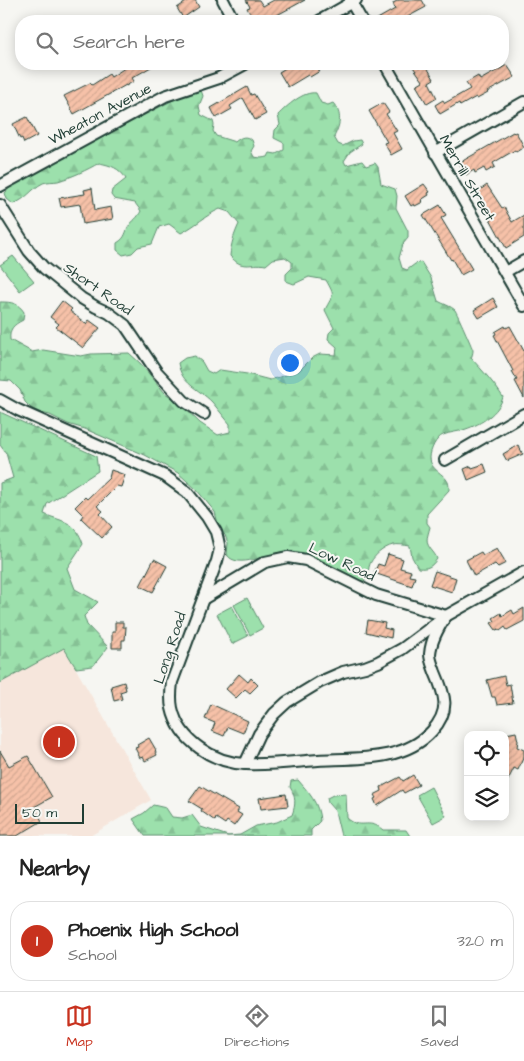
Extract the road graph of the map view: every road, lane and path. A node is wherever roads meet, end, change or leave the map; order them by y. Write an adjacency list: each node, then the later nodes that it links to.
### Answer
1 (223, 0): 3 (street)
2 (352, 1): 4 (street); 5 (street)
3 (231, 15)
4 (329, 15)
5 (359, 15)
6 (234, 70): 10 (street, Wheaton Avenue)
7 (388, 70): 9 (street, Merrill Street)
8 (524, 102): 9 (street)
9 (435, 153): 13 (street, Merrill Street)
10 (0, 186)
11 (0, 205): 16 (street, Short Road)
12 (524, 261): 13 (street)
13 (505, 272): 14 (street, Merrill Street)
14 (524, 306)
15 (0, 400): 20 (street, Long Road)
16 (204, 414)
17 (524, 414): 18 (street)
18 (445, 460)
19 (524, 572): 21 (street)
20 (203, 599): 21 (street, Low Road); 22 (street, Long Road)
21 (446, 616): 22 (street); 22 (street, Long Road)
22 (245, 764)

